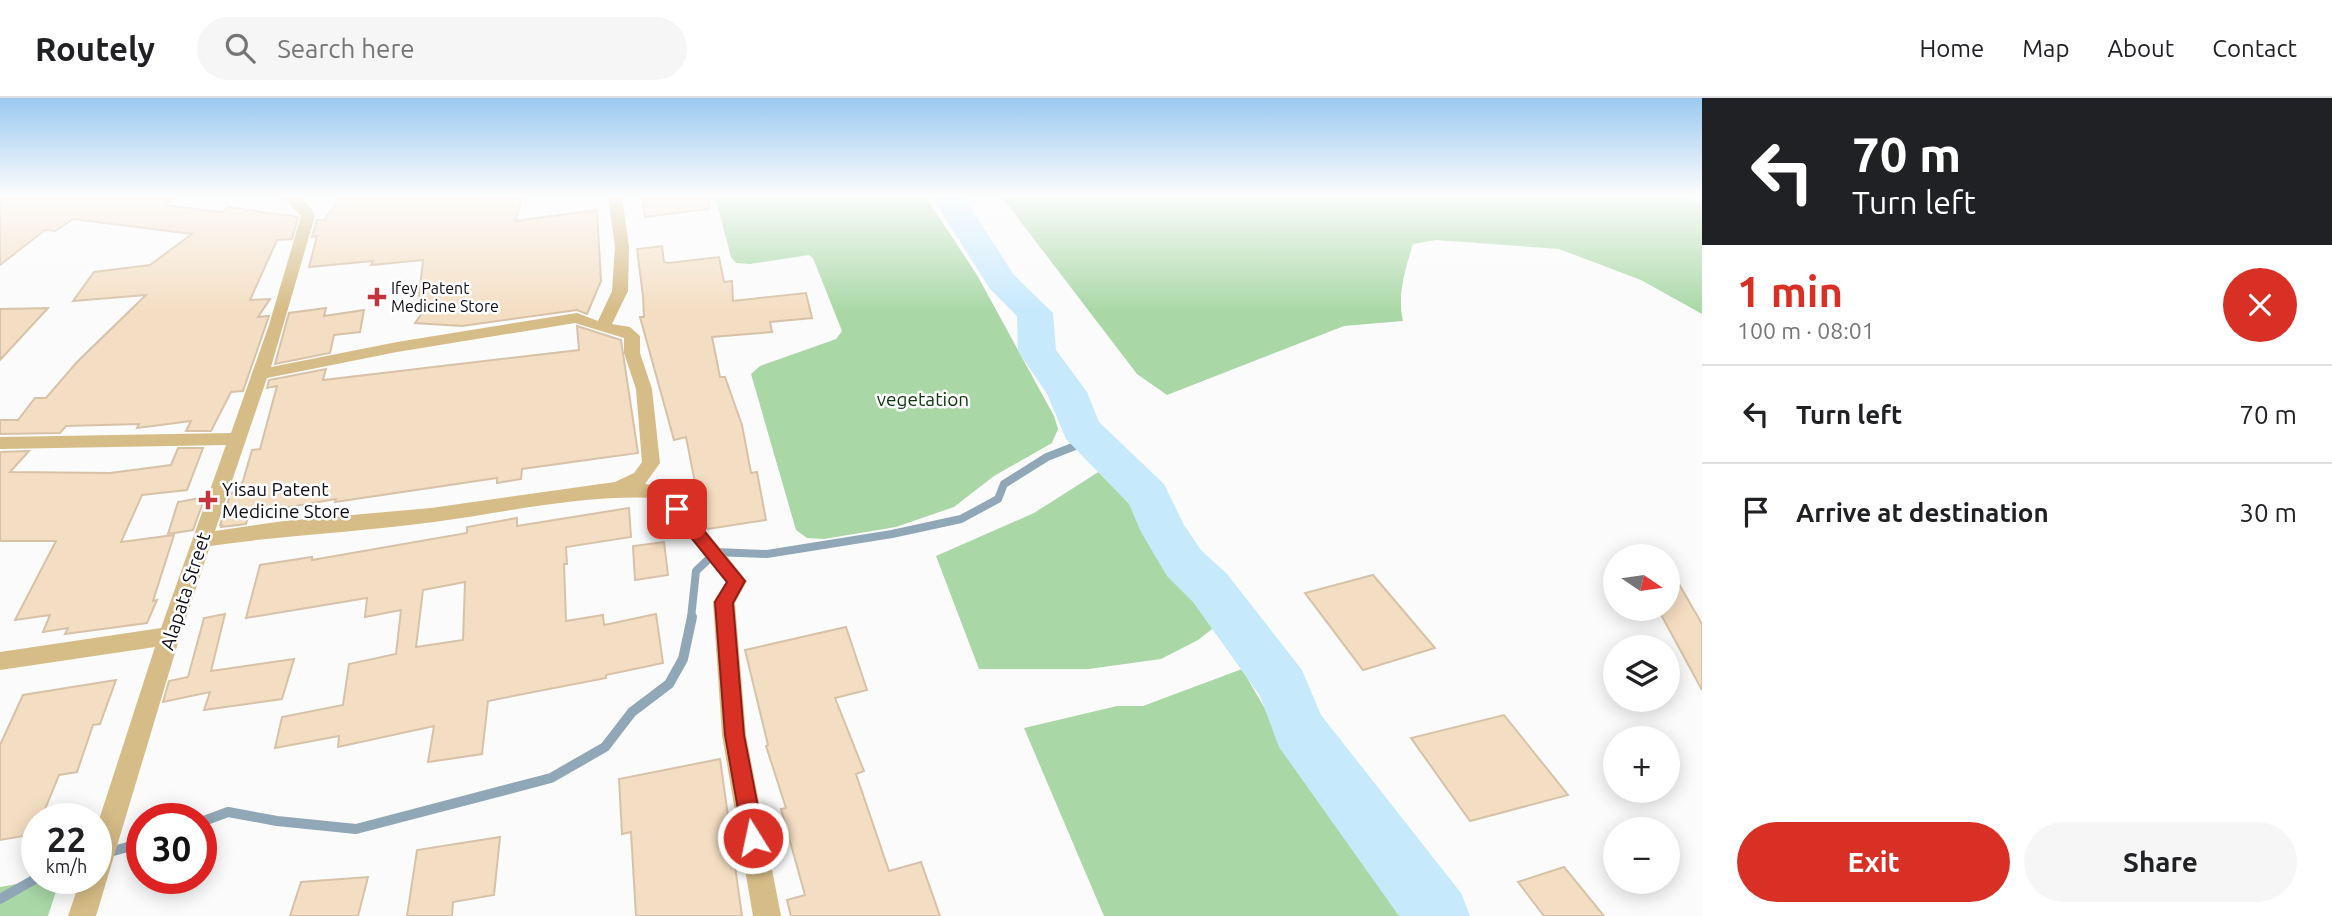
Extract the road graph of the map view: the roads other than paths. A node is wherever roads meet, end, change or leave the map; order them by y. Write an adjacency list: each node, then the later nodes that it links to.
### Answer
1 (302, 234): 4 (street, Alapata Street)
2 (620, 234): 3 (street)
3 (602, 328): 4 (street); 7 (street)
4 (260, 373): 5 (street, Alapata Street)
5 (235, 439): 6 (street); 8 (street, Alapata Street)
6 (0, 443)
7 (616, 489): 8 (street); 12 (street)
8 (202, 540): 9 (street, Alapata Street)
9 (169, 636): 10 (street); 11 (street, Alapata Street)
10 (0, 661)
11 (112, 823)
12 (767, 916)

